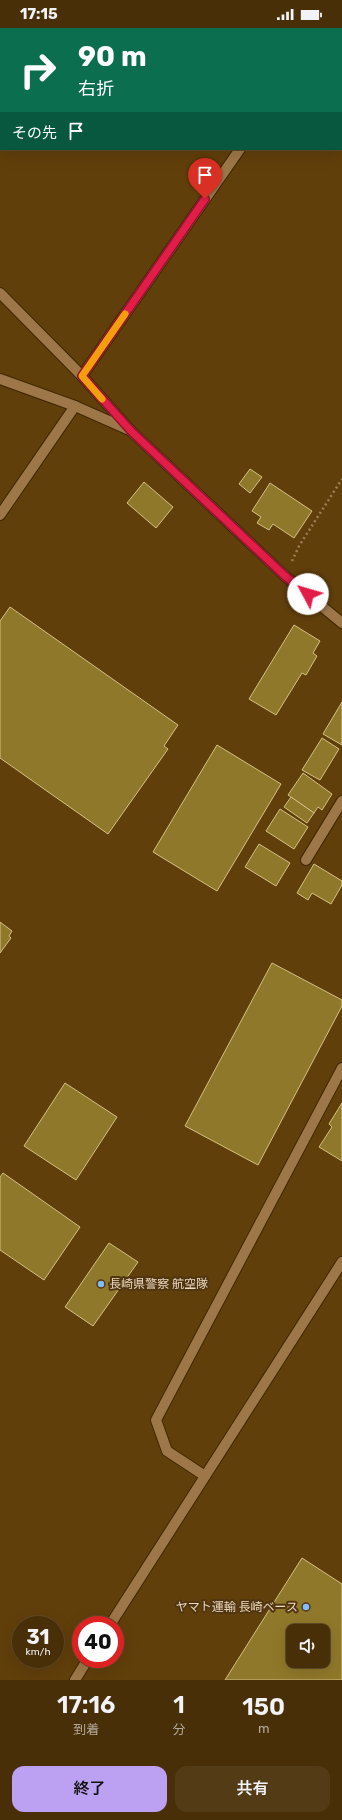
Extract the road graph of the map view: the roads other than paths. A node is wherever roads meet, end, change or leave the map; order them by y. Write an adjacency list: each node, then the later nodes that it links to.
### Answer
1 (239, 150): 3 (street)
2 (0, 293): 3 (street)
3 (82, 376): 6 (street)
4 (0, 379): 5 (street)
5 (75, 406): 6 (street); 7 (street)
6 (131, 431): 8 (street)
7 (0, 515)
8 (342, 623)
9 (342, 801): 10 (street)
10 (306, 860)
11 (342, 1068): 13 (street)
12 (342, 1262): 13 (street)
13 (205, 1476): 14 (street)
14 (116, 1616)
15 (82, 1668): 16 (street)
16 (75, 1680)

